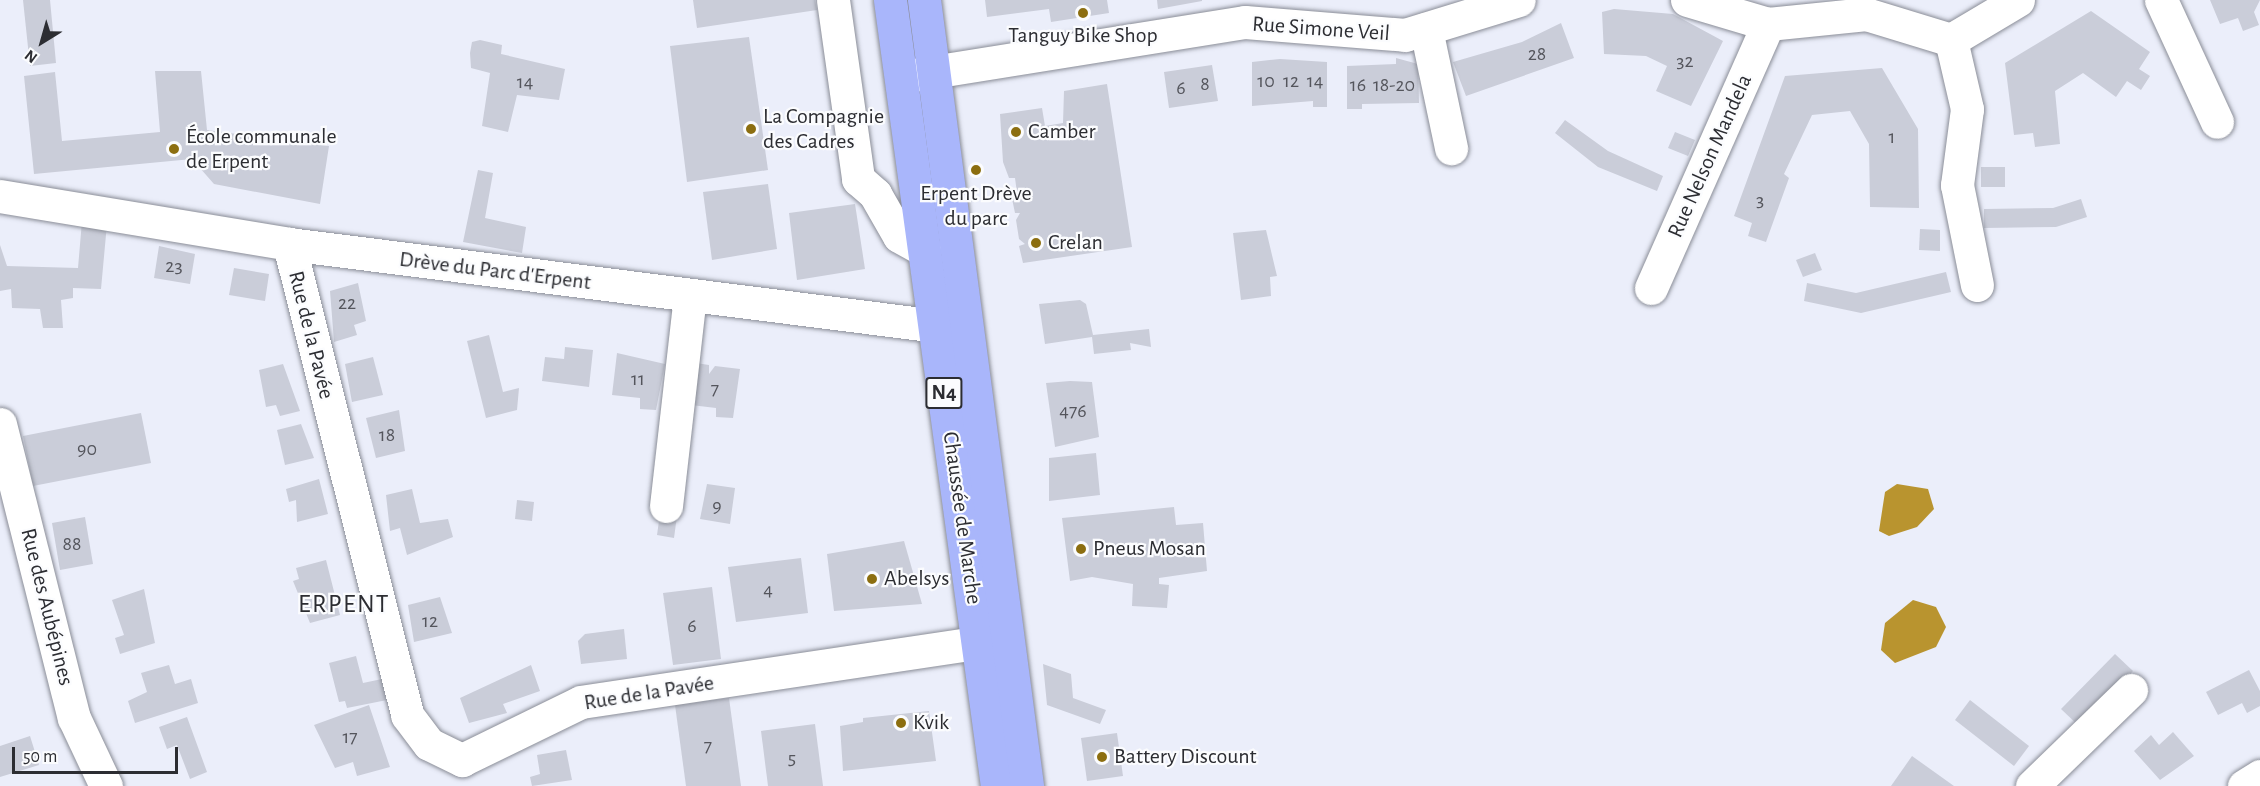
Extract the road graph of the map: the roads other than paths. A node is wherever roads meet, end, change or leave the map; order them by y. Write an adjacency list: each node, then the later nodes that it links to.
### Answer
1 (833, 0): 17 (street)
2 (890, 0): 12 (main road, Chaussée de Marche / N4)
3 (924, 0): 11 (main road, Chaussée de Marche / N4)
4 (1519, 0): 9 (street, Rue Simone Veil)
5 (1687, 0): 8 (street)
6 (2018, 0): 10 (street)
7 (2160, 0): 13 (street)
8 (1768, 24): 10 (street); 19 (street, Rue Nelson Mandela)
9 (1426, 29): 11 (street, Rue Simone Veil); 14 (street)
10 (1951, 40): 18 (street)
11 (934, 73): 12 (street, Rue Simone Veil); 22 (main road, Chaussée de Marche / N4)
12 (901, 78): 17 (main road, Chaussée de Marche / N4)
13 (2217, 122)
14 (1451, 148)
15 (8, 201): 16 (street, Drève du Parc d'Erpent)
16 (289, 244): 20 (street, Drève du Parc d'Erpent); 25 (street, Rue de la Pavée)
17 (924, 250): 21 (main road, Chaussée de Marche / N4)
18 (1977, 285)
19 (1651, 288)
20 (690, 296): 21 (street, Drève du Parc d'Erpent); 24 (street)
21 (935, 327): 22 (street, Drève du Parc d'Erpent); 25 (main road, Chaussée de Marche / N4)
22 (969, 329): 25 (main road, Chaussée de Marche / N4)
23 (0, 424): 28 (street, Rue des Aubépines)
24 (666, 506)
25 (994, 641): 29 (main road, Chaussée de Marche / N4); 30 (main road, Chaussée de Marche / N4)
26 (2131, 690): 31 (street)
27 (2260, 776): 32 (street)
28 (106, 786)
29 (997, 786)
30 (1027, 786)
31 (2032, 786)
32 (2244, 786)

